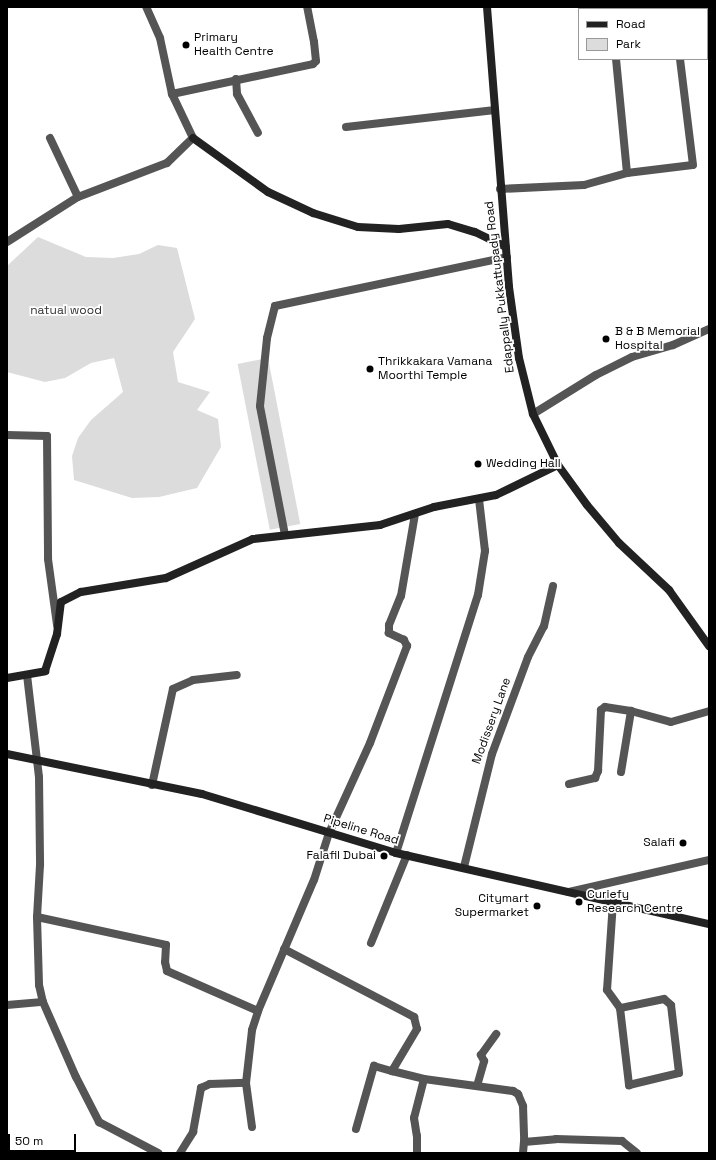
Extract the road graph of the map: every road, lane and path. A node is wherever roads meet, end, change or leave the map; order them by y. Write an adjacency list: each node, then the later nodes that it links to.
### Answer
1 (146, 7): 7 (street)
2 (308, 7): 6 (street)
3 (487, 7): 8 (street, Edappally Pukkattupady Road)
4 (616, 60): 13 (street)
5 (680, 60): 13 (street)
6 (236, 80): 7 (street); 10 (street)
7 (172, 94): 12 (street)
8 (495, 110): 9 (street); 14 (street, Edappally Pukkattupady Road)
9 (346, 127)
10 (258, 133)
11 (50, 138): 15 (street)
12 (193, 138): 15 (street); 17 (street)
13 (627, 173): 14 (street)
14 (500, 189): 17 (street, Edappally Pukkattupady Road)
15 (78, 197): 16 (street)
16 (7, 242)
17 (506, 247): 18 (street, Edappally Pukkattupady Road)
18 (507, 257): 20 (street, Edappally Pukkattupady Road); 25 (street)
19 (708, 332): 20 (street)
20 (533, 414): 22 (street, Edappally Pukkattupady Road)
21 (7, 435): 27 (street)
22 (558, 465): 23 (street); 28 (street, Edappally Pukkattupady Road)
23 (479, 499): 24 (street); 40 (street)
24 (415, 514): 25 (street); 39 (street)
25 (285, 535): 27 (street)
26 (553, 586): 43 (street, Modissery Lane)
27 (58, 630): 29 (street)
28 (709, 646)
29 (27, 675): 31 (street); 35 (street)
30 (237, 675): 38 (street)
31 (7, 678)
32 (631, 711): 33 (street); 36 (street); 37 (street)
33 (709, 711)
34 (7, 754): 35 (street, Pipeline Road)
35 (37, 760): 38 (street, Pipeline Road); 46 (street)
36 (621, 772)
37 (570, 784)
38 (152, 785): 39 (street, Pipeline Road)
39 (329, 833): 40 (street, Pipeline Road); 49 (street)
40 (396, 853): 41 (street, Pipeline Road)
41 (407, 855): 43 (street, Pipeline Road); 48 (street)
42 (709, 860): 44 (street)
43 (464, 867): 44 (street, Pipeline Road)
44 (569, 892): 45 (street, Pipeline Road)
45 (613, 902): 47 (street, Pipeline Road); 52 (street)
46 (37, 917): 50 (street); 53 (street)
47 (709, 924)
48 (371, 943)
49 (284, 948): 53 (street); 55 (street)
50 (43, 1002): 51 (street); 62 (street)
51 (7, 1005)
52 (620, 1008): 52 (street)
53 (258, 1011): 57 (street)
54 (496, 1034): 58 (street)
55 (392, 1071): 56 (street); 60 (street)
56 (424, 1079): 58 (street); 64 (street)
57 (246, 1083): 59 (street); 63 (street)
58 (477, 1086): 61 (street)
59 (252, 1127)
60 (356, 1129)
61 (524, 1141): 65 (street); 66 (street)
62 (158, 1153)
63 (180, 1153)
64 (417, 1153)
65 (523, 1153)
66 (637, 1153)

